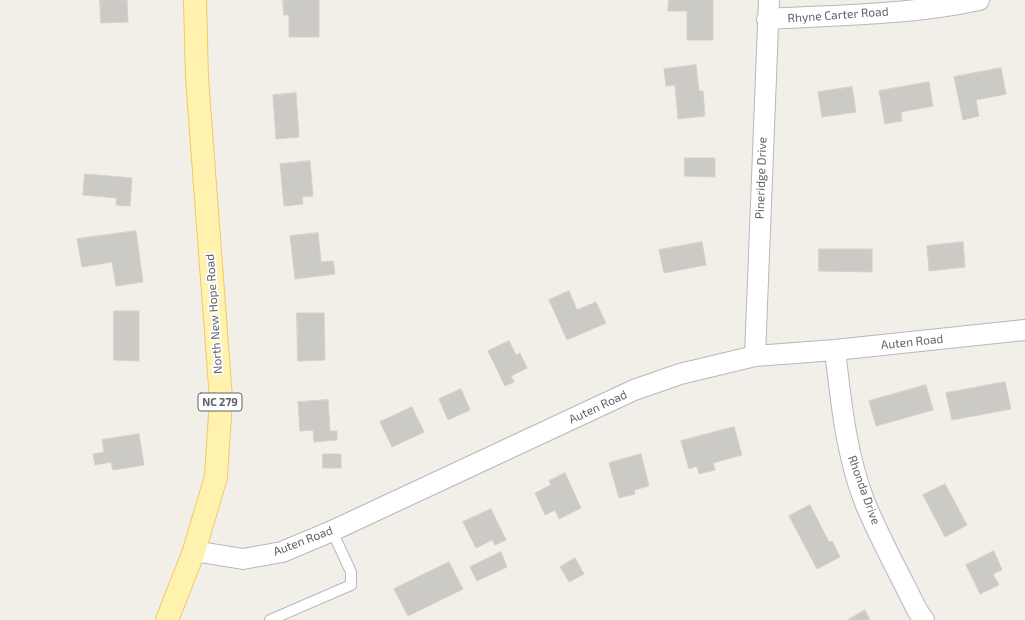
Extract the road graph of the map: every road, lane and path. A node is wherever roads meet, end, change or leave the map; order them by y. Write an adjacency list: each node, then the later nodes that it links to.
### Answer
1 (195, 0): 8 (main road, North New Hope Road / NC 279)
2 (979, 0): 3 (street, Rhyne Carter Road)
3 (768, 10): 6 (street, Pineridge Drive)
4 (1025, 330): 5 (street, Auten Road)
5 (835, 350): 6 (street, Auten Road); 11 (street, Rhonda Drive)
6 (754, 356): 7 (street, Auten Road)
7 (332, 531): 8 (street, Auten Road); 10 (lane)
8 (194, 551): 9 (main road, North New Hope Road / NC 279)
9 (167, 620)
10 (270, 620)
11 (924, 620)

